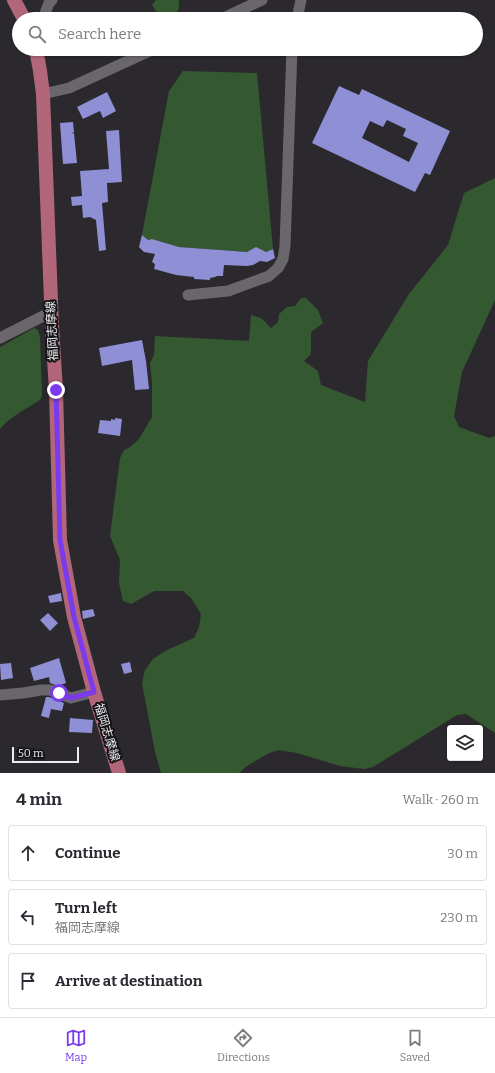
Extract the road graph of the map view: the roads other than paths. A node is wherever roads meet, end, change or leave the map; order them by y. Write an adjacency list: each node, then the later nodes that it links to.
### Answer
1 (14, 0): 5 (main road)
2 (52, 0): 6 (street)
3 (262, 0): 7 (street)
4 (301, 0): 8 (street)
5 (20, 12)
6 (46, 12)
7 (236, 12)
8 (298, 12)
9 (37, 56): 12 (main road, 福岡志摩線)
10 (139, 56): 12 (street)
11 (292, 56): 13 (street)
12 (43, 94): 14 (main road, 福岡志摩線)
13 (188, 295)
14 (51, 312): 15 (street); 16 (main road, 福岡志摩線)
15 (0, 338)
16 (94, 692): 17 (street); 18 (main road, 福岡志摩線)
17 (0, 695)
18 (119, 773)

